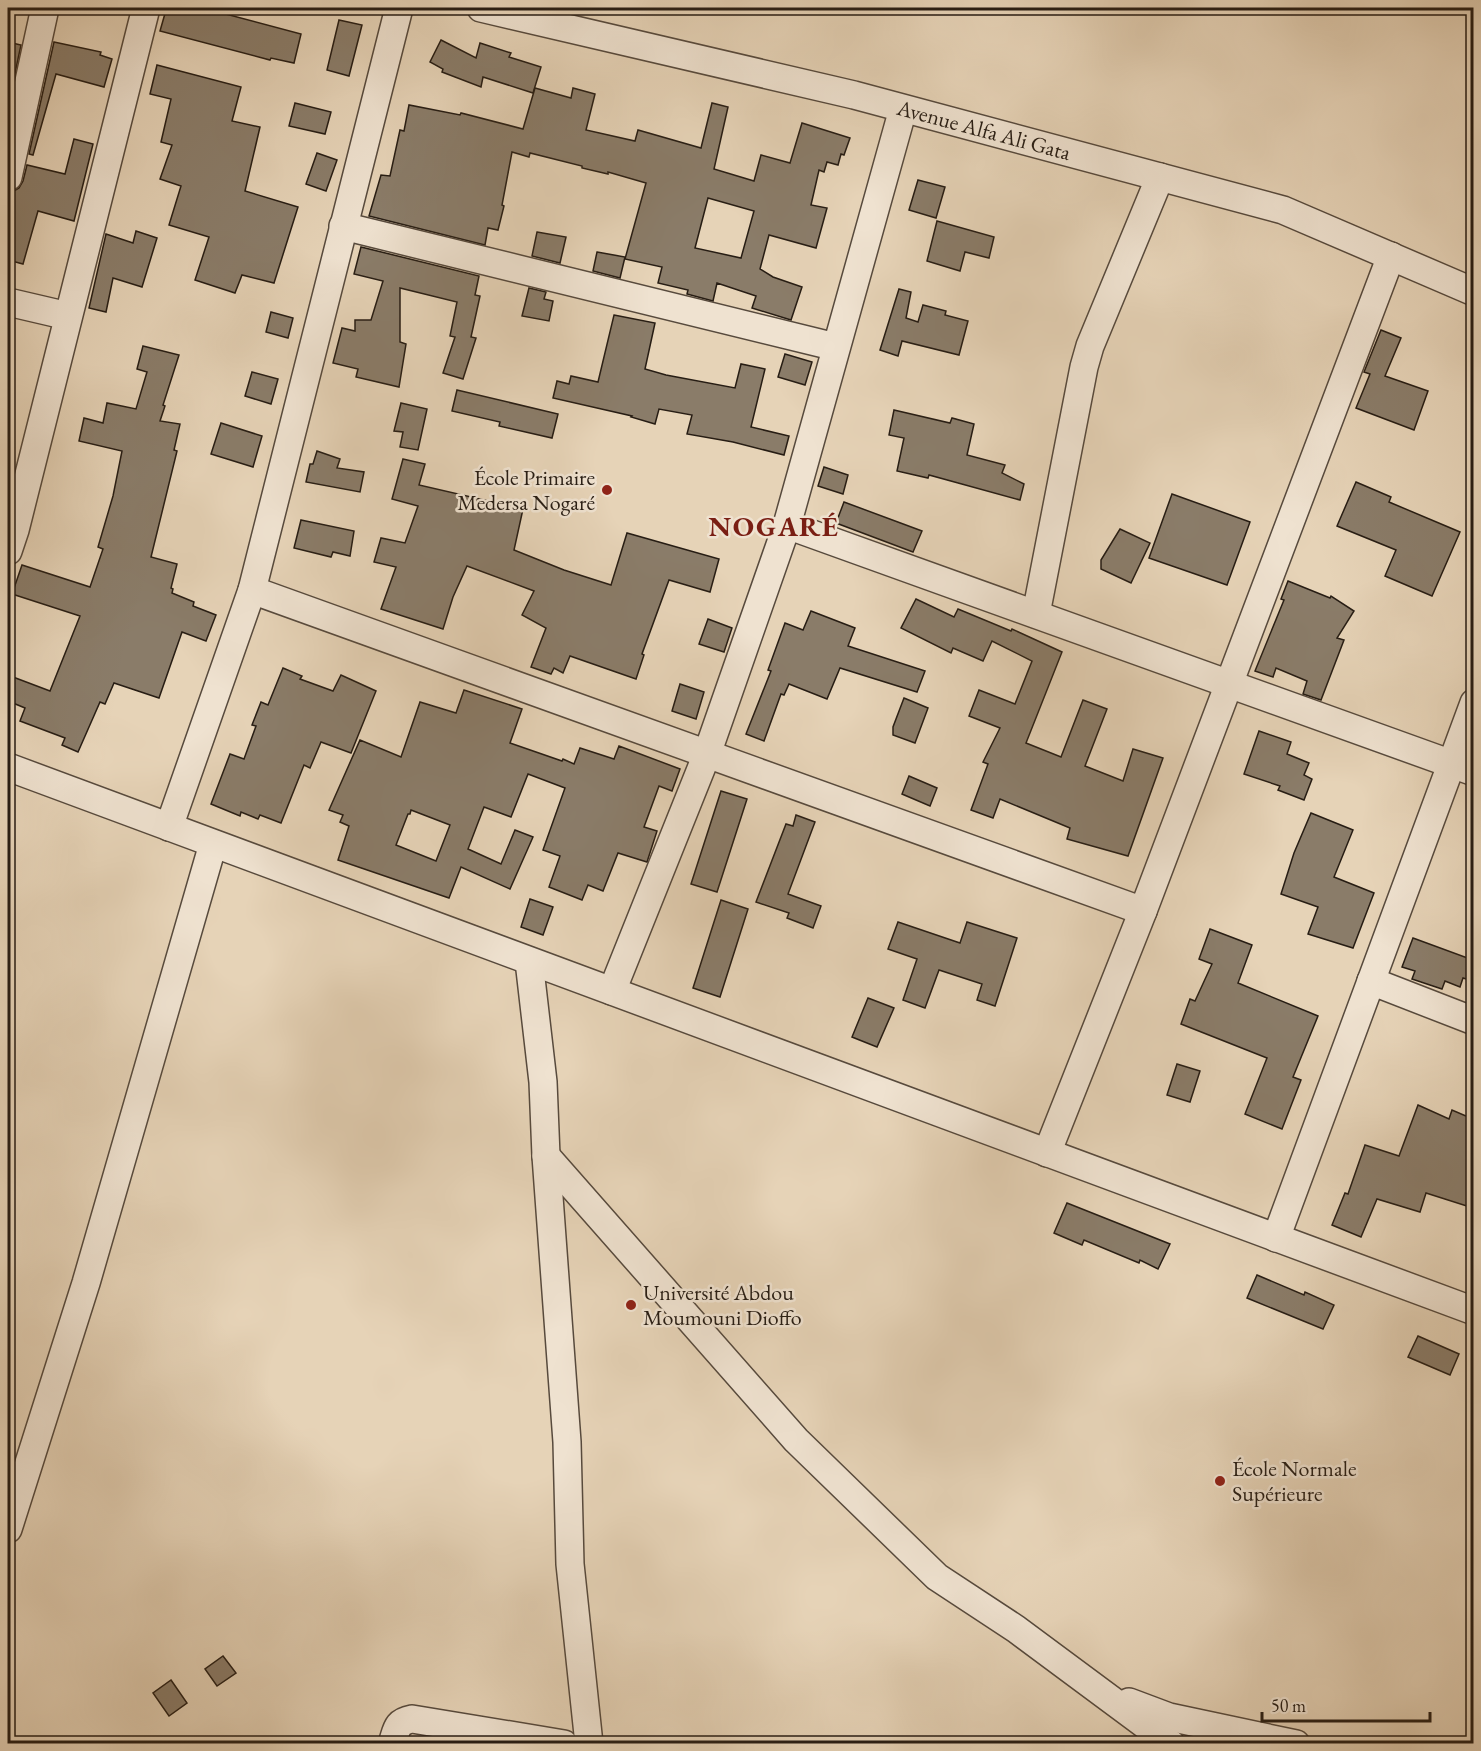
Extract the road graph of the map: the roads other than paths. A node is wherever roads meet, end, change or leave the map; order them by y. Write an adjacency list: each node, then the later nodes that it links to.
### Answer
1 (45, 8): 6 (street)
2 (146, 8): 13 (street)
3 (399, 8): 9 (street)
4 (481, 8): 5 (street, Avenue Alfa Ali Gata)
5 (903, 109): 8 (street, Avenue Alfa Ali Gata); 14 (street)
6 (15, 112): 7 (street)
7 (8, 177)
8 (1160, 177): 10 (street, Avenue Alfa Ali Gata); 18 (street)
9 (343, 226): 14 (street); 17 (street)
10 (1390, 256): 11 (street, Avenue Alfa Ali Gata); 19 (street)
11 (1473, 292)
12 (8, 302): 13 (street)
13 (69, 316): 16 (street)
14 (836, 347): 15 (street)
15 (787, 525): 18 (street); 21 (street)
16 (10, 536)
17 (252, 590): 21 (street); 24 (street)
18 (1036, 614): 19 (street)
19 (1228, 686): 23 (street); 26 (street)
20 (1473, 703): 23 (street)
21 (707, 754): 26 (street); 29 (street)
22 (8, 767): 24 (street)
23 (1462, 768): 28 (street)
24 (169, 827): 25 (street)
25 (213, 844): 27 (street); 35 (street)
26 (1143, 911): 31 (street)
27 (529, 961): 29 (street); 32 (street)
28 (1371, 981): 30 (street); 33 (street)
29 (612, 991): 31 (street)
30 (1473, 1021)
31 (1047, 1153): 33 (street)
32 (546, 1156): 36 (street); 39 (street)
33 (1276, 1238): 34 (street)
34 (1473, 1311)
35 (8, 1529)
36 (1100, 1691): 40 (street); 41 (street)
37 (392, 1743): 38 (street)
38 (564, 1743)
39 (590, 1743)
40 (1171, 1743)
41 (1296, 1743)

